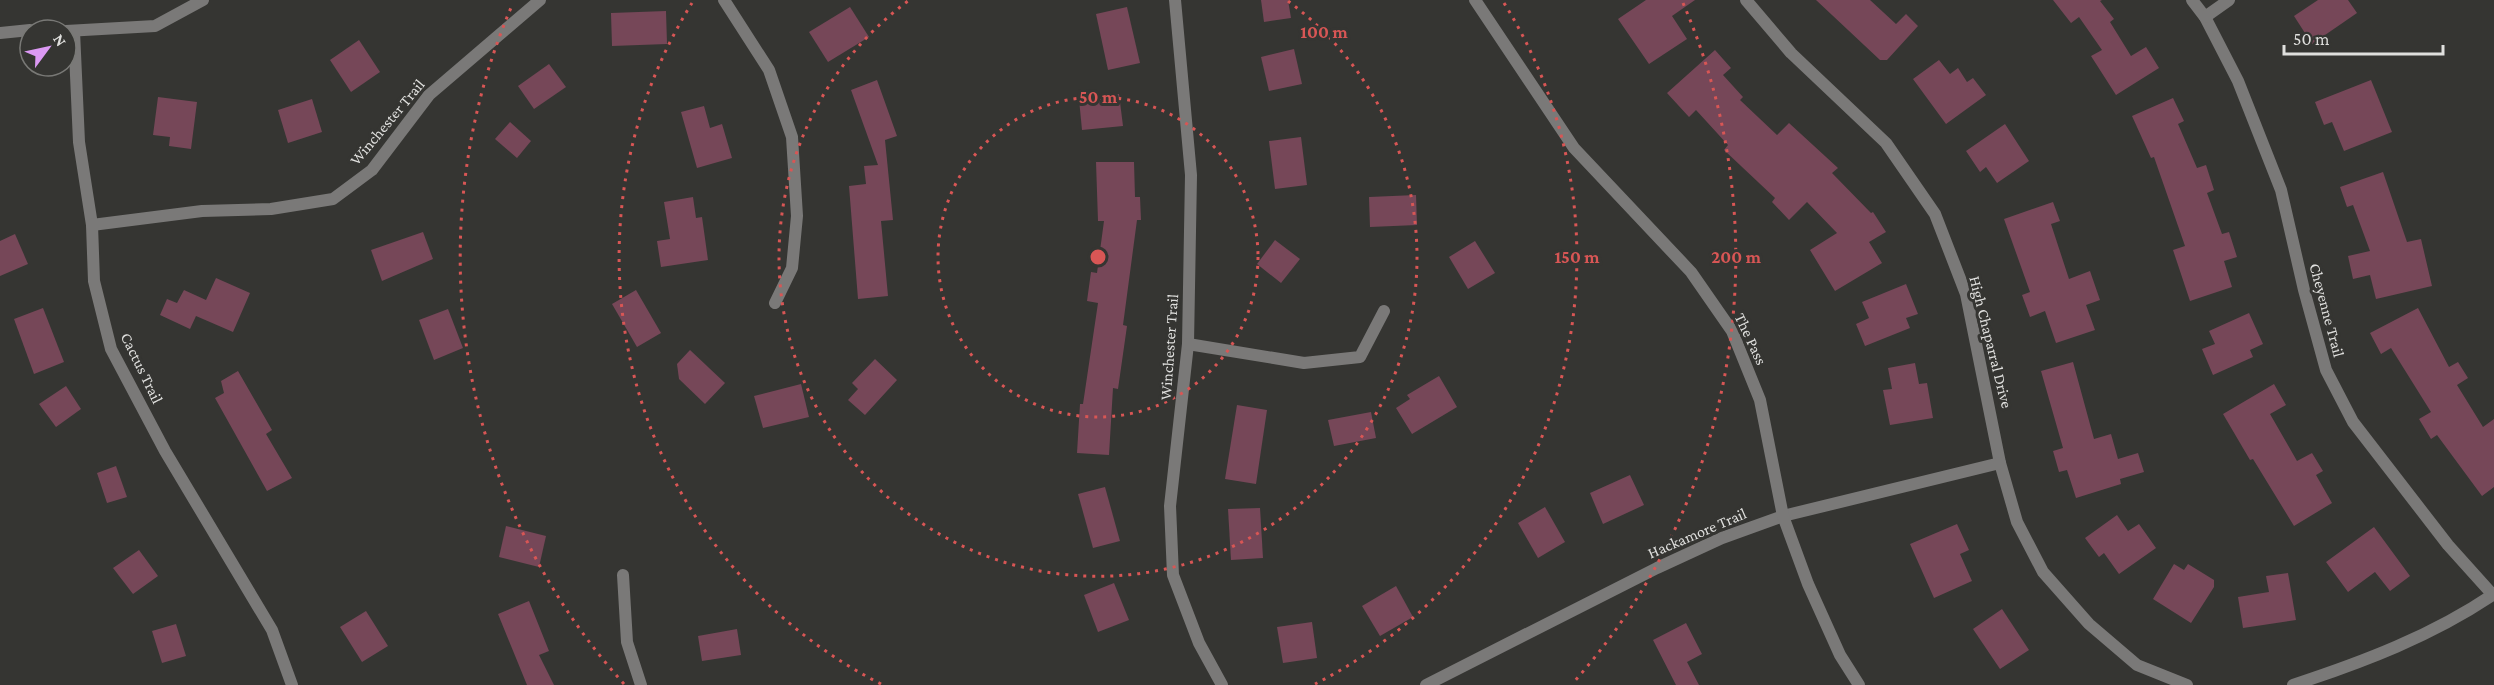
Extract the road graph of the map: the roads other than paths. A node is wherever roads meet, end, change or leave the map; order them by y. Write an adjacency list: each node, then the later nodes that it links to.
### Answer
1 (203, 0): 11 (street)
2 (540, 0): 14 (street, Winchester Trail)
3 (724, 0): 15 (street)
4 (1175, 0): 17 (street, Winchester Trail)
5 (1475, 0): 19 (street, The Pass)
6 (1746, 0): 18 (street, High Chaparral Drive)
7 (2192, 0): 9 (street, Cheyenne Trail)
8 (2229, 0): 9 (street)
9 (2205, 17): 21 (street, Cheyenne Trail)
10 (18, 31): 12 (street)
11 (78, 31)
12 (0, 33)
13 (74, 78): 14 (street, Cactus Trail)
14 (92, 225): 22 (street, Cactus Trail)
15 (776, 303)
16 (1384, 311): 17 (street)
17 (1188, 344): 24 (street, Winchester Trail)
18 (2000, 463): 19 (street, Hackamore Trail); 27 (street, High Chaparral Drive)
19 (1783, 516): 25 (street, Hackamore Trail); 26 (street, The Pass)
20 (623, 575): 23 (street)
21 (2493, 594): 28 (street)
22 (292, 685)
23 (641, 685)
24 (1222, 685)
25 (1426, 685)
26 (1859, 685)
27 (2187, 685)
28 (2293, 685)

